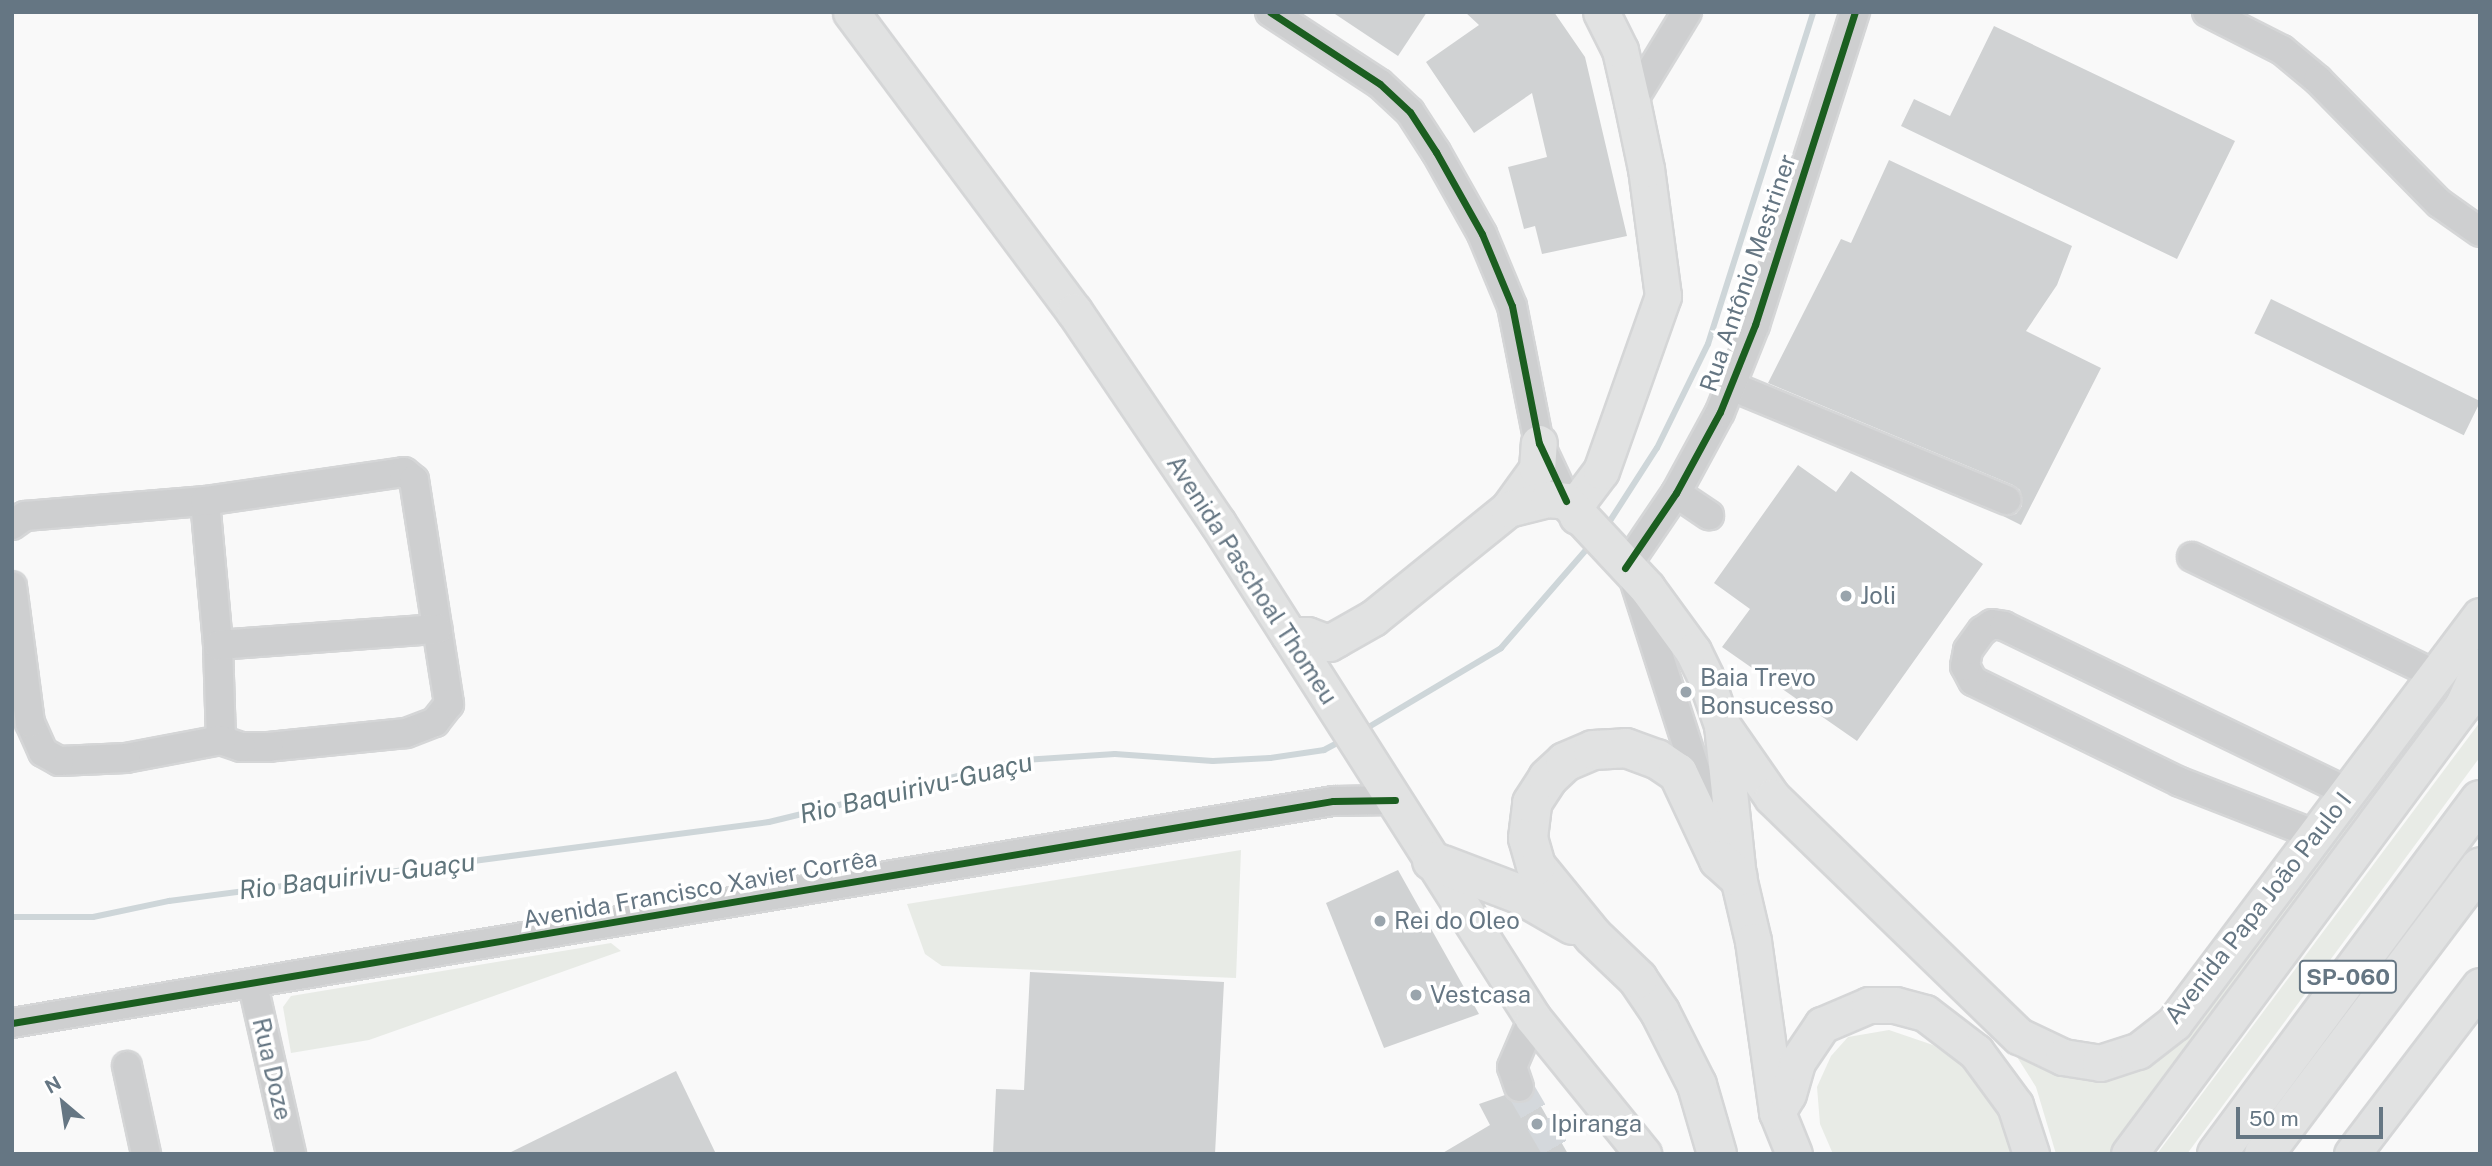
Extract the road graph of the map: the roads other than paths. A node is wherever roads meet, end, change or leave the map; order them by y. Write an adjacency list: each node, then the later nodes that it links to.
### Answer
1 (851, 12): 24 (main road, Avenida Paschoal Thomeu)
2 (1270, 12): 10 (street)
3 (1601, 12): 7 (main road)
4 (1687, 12): 7 (street)
5 (1855, 12): 9 (street, Rua Antônio Mestriner)
6 (2207, 12): 8 (street)
7 (1632, 102): 15 (main road)
8 (2480, 232)
9 (1731, 386): 11 (street, Rua Antônio Mestriner); 12 (street)
10 (1539, 443): 14 (main road); 15 (street)
11 (1676, 493): 16 (street); 19 (street, Rua Antônio Mestriner)
12 (2006, 500)
13 (205, 501): 17 (street); 23 (street); 25 (street)
14 (1508, 509): 15 (main road); 22 (main road)
15 (1574, 513): 19 (main road)
16 (1709, 515)
17 (12, 525)
18 (2192, 557): 27 (street)
19 (1622, 564): 30 (main road); 38 (street)
20 (12, 586): 31 (street)
21 (2480, 616): 27 (main road, Avenida Papa João Paulo I)
22 (1373, 618): 24 (main road); 29 (main road)
23 (437, 629): 25 (street); 31 (street)
24 (1289, 635): 29 (main road, Avenida Paschoal Thomeu)
25 (218, 645): 31 (street)
26 (2480, 667): 28 (main road)
27 (2436, 675): 33 (main road, Avenida Papa João Paulo I)
28 (2472, 696): 55 (main road)
29 (1332, 703): 32 (main road, Avenida Paschoal Thomeu)
30 (1722, 725): 35 (main road, Avenida Papa João Paulo I); 38 (main road)
31 (221, 740)
32 (1378, 774): 36 (main road, Avenida Paschoal Thomeu); 41 (street, Avenida Francisco Xavier Corrêa)
33 (2348, 792): 35 (main road, Avenida Papa João Paulo I); 35 (street)
34 (2480, 800): 56 (highway, SP-060)
35 (2316, 835)
36 (1432, 861): 40 (highway); 43 (main road, Avenida Paschoal Thomeu)
37 (2480, 867): 45 (highway, SP-060)
38 (1738, 877): 40 (highway); 48 (main road)
39 (2480, 912): 45 (highway)
40 (1593, 936): 52 (highway)
41 (253, 985): 44 (street, Avenida Francisco Xavier Corrêa); 51 (street, Rua Doze)
42 (2480, 986): 58 (main road)
43 (1533, 1018): 47 (street); 49 (main road, Avenida Paschoal Thomeu)
44 (12, 1023)
45 (2350, 1042): 57 (highway, SP-060)
46 (127, 1066): 50 (street)
47 (1518, 1087)
48 (1777, 1112): 53 (main road); 54 (main road)
49 (1632, 1151)
50 (146, 1154)
51 (291, 1154)
52 (1717, 1154)
53 (1794, 1154)
54 (2031, 1154)
55 (2129, 1154)
56 (2217, 1154)
57 (2264, 1154)
58 (2353, 1154)

